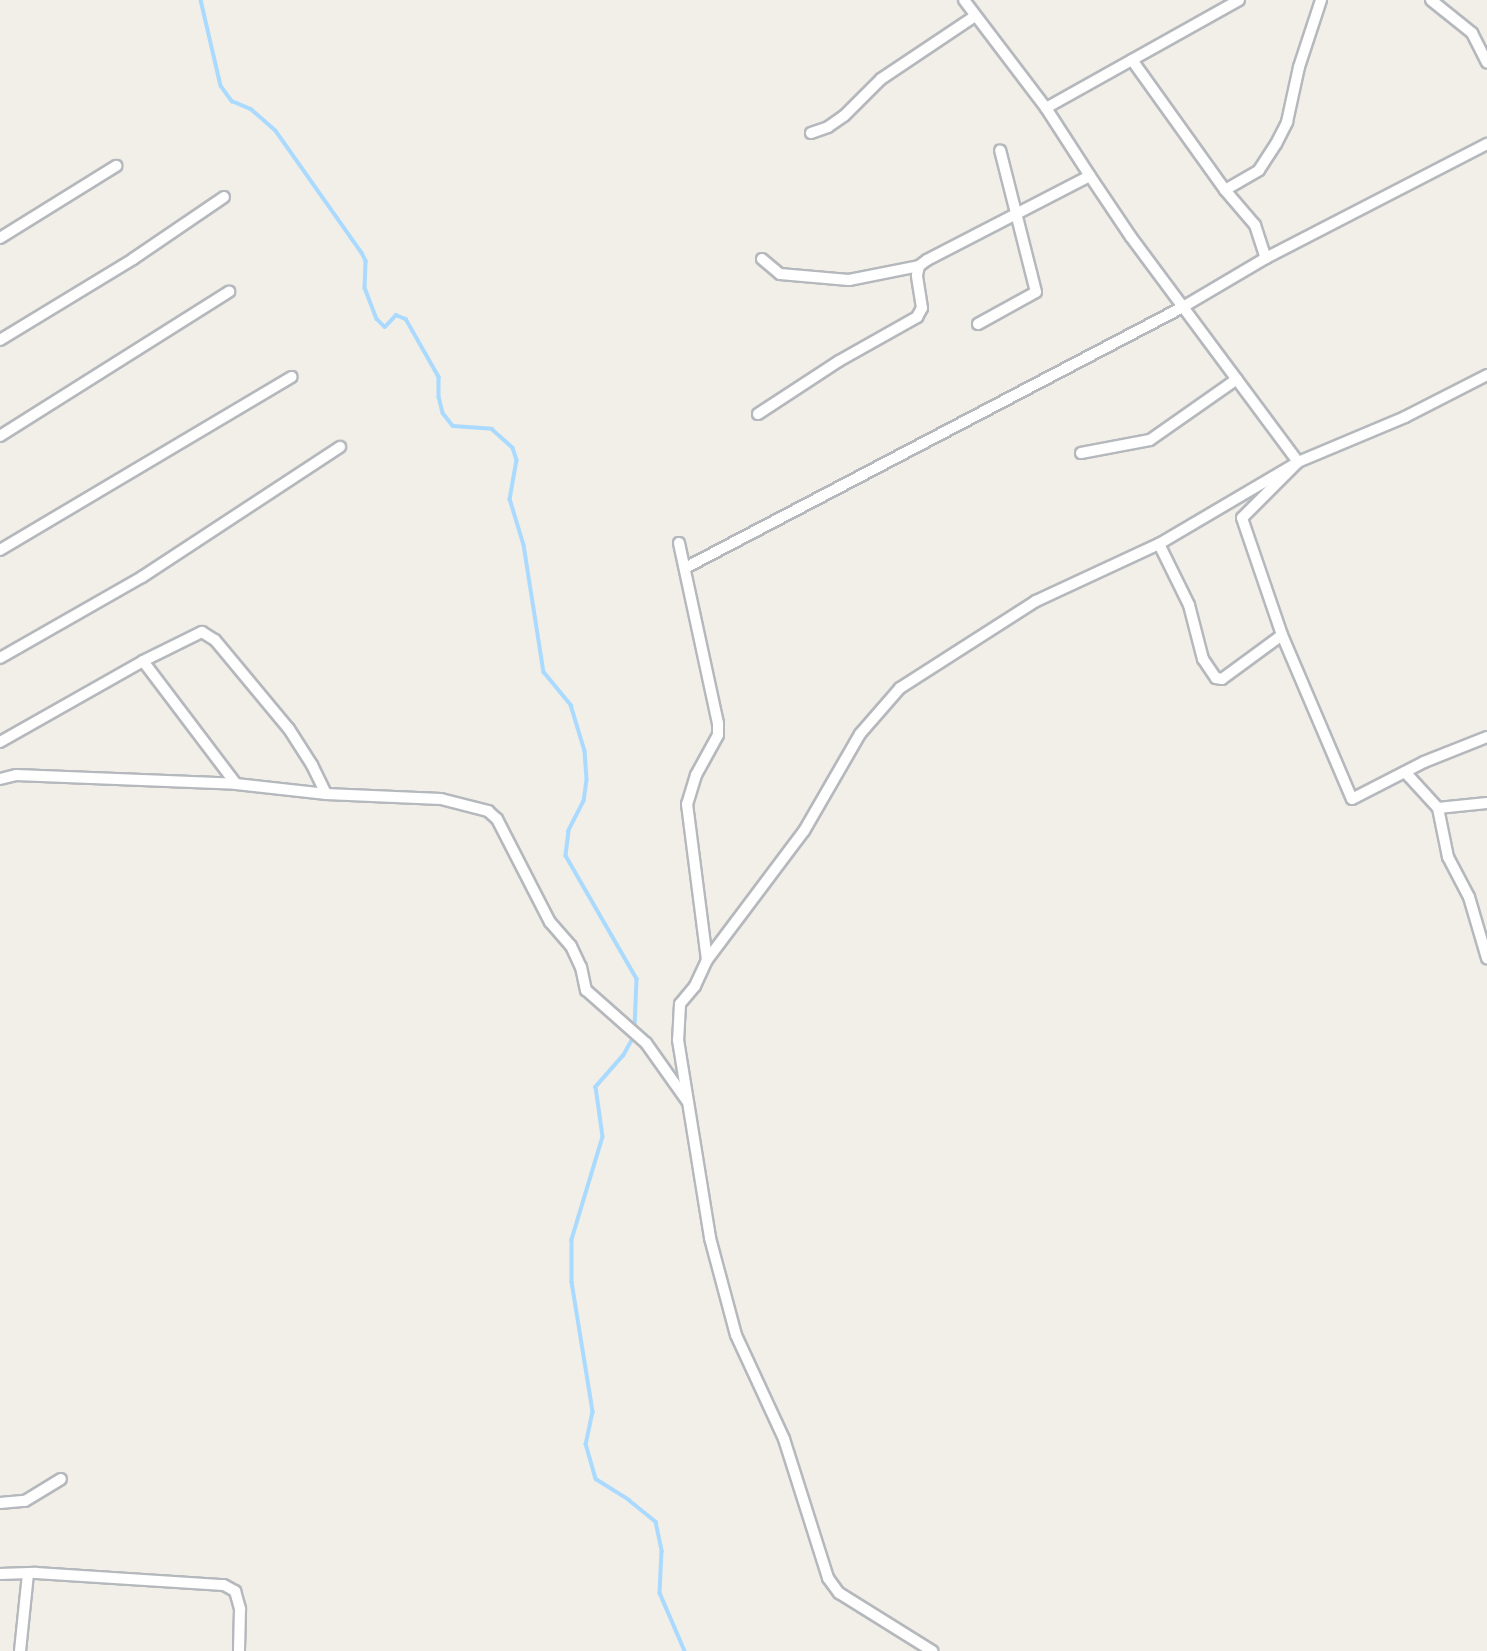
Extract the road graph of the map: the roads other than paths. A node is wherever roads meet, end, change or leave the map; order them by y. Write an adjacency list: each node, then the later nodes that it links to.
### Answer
1 (964, 0): 5 (street)
2 (1239, 0): 6 (street)
3 (1321, 0): 14 (street)
4 (1430, 0): 7 (street)
5 (975, 16): 8 (street); 9 (street)
6 (1132, 60): 8 (street); 14 (street)
7 (1487, 62)
8 (1046, 108): 13 (street)
9 (811, 133)
10 (1487, 144): 18 (street)
11 (1000, 150): 16 (street)
12 (116, 166): 17 (street)
13 (1090, 176): 16 (street); 22 (street)
14 (1225, 190): 18 (street)
15 (224, 197): 24 (street)
16 (1018, 214): 20 (street); 23 (street)
17 (0, 237)
18 (1266, 258): 22 (street)
19 (762, 259): 20 (street)
20 (919, 266): 28 (street)
21 (229, 292): 29 (street)
22 (1184, 307): 27 (street); 36 (street)
23 (978, 324)
24 (0, 340)
25 (1487, 375): 32 (street)
26 (291, 377): 35 (street)
27 (1237, 379): 31 (street); 32 (street)
28 (758, 414)
29 (0, 436)
30 (340, 447): 38 (street)
31 (1081, 453)
32 (1298, 462): 34 (street); 37 (street)
33 (679, 542): 36 (street)
34 (1159, 544): 37 (street); 49 (street)
35 (0, 550)
36 (685, 568): 49 (street)
37 (1282, 635): 42 (street)
38 (0, 658)
39 (142, 661): 41 (street); 44 (street); 45 (street)
40 (1487, 737): 42 (street)
41 (0, 742)
42 (1405, 772): 47 (street)
43 (0, 779): 44 (street)
44 (236, 784): 45 (street)
45 (326, 794): 50 (street)
46 (1487, 803): 47 (street)
47 (1438, 808): 48 (street)
48 (1487, 958)
49 (707, 960): 50 (street)
50 (689, 1103): 57 (street)
51 (61, 1479): 52 (street)
52 (0, 1503)
53 (29, 1573): 54 (street); 55 (street); 56 (street)
54 (0, 1574)
55 (20, 1651)
56 (239, 1651)
57 (932, 1651)

